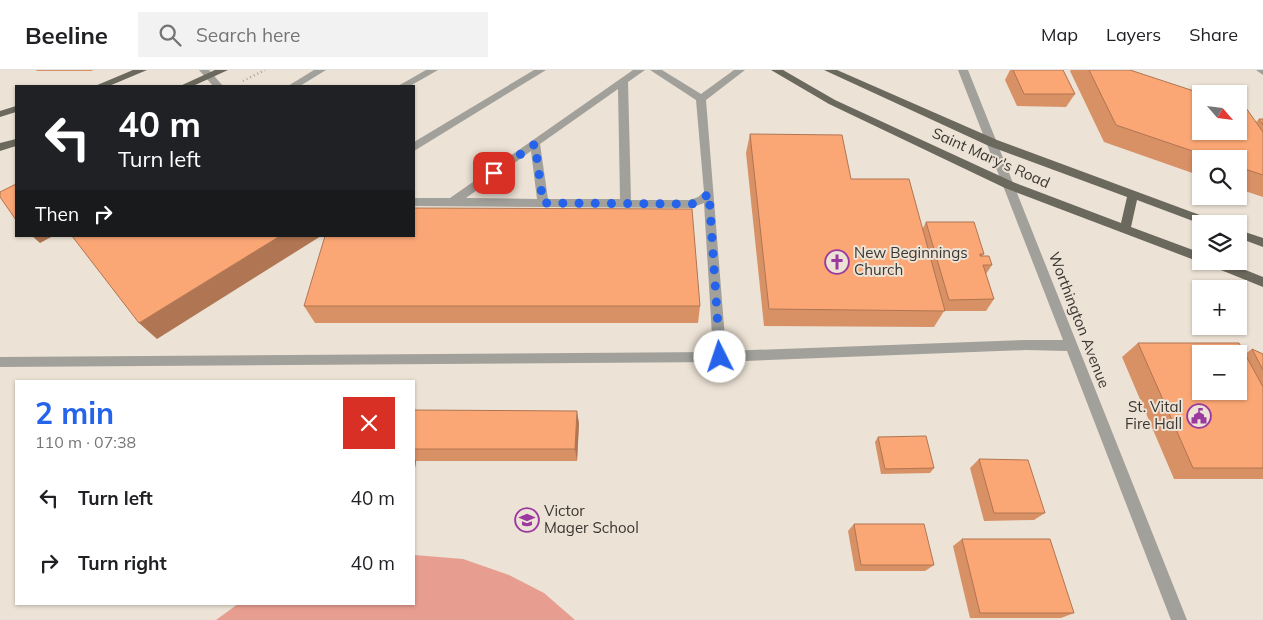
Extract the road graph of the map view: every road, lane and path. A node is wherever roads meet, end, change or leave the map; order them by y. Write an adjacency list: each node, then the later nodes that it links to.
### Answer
1 (142, 70): 16 (main road)
2 (223, 70): 13 (main road)
3 (265, 70): 14 (path)
4 (321, 70): 19 (street)
5 (433, 70): 20 (street)
6 (541, 70): 28 (street)
7 (640, 70): 15 (street)
8 (655, 70): 21 (street)
9 (740, 70): 21 (street)
10 (776, 70): 29 (main road, Saint Mary's Road)
11 (829, 70): 25 (main road, Saint Mary's Road)
12 (962, 70): 25 (street, Worthington Avenue)
13 (207, 73): 17 (main road); 18 (street)
14 (241, 82)
15 (624, 82): 26 (street); 35 (street)
16 (103, 85)
17 (187, 85)
18 (217, 85)
19 (295, 85)
20 (405, 85)
21 (701, 99): 30 (street)
22 (15, 110): 23 (main road)
23 (0, 114)
24 (15, 142): 27 (main road)
25 (993, 142): 29 (street, Worthington Avenue); 31 (main road, Saint Mary's Road)
26 (535, 144): 33 (street); 34 (street)
27 (0, 147)
28 (415, 147)
29 (1009, 185): 37 (main road, Saint Mary's Road); 43 (street, Worthington Avenue)
30 (709, 193): 35 (street); 44 (street)
31 (1133, 194): 36 (main road, Saint Mary's Road); 37 (main road)
32 (415, 202): 33 (street)
33 (453, 202): 34 (street)
34 (543, 203): 35 (street)
35 (626, 204)
36 (1192, 216)
37 (1125, 228): 40 (main road, Saint Mary's Road)
38 (1247, 237): 39 (main road)
39 (1263, 242)
40 (1192, 254)
41 (1233, 270): 42 (main road)
42 (1263, 282)
43 (1072, 346): 44 (street); 46 (street, Worthington Avenue)
44 (720, 357): 45 (street)
45 (0, 362)
46 (1180, 620)

